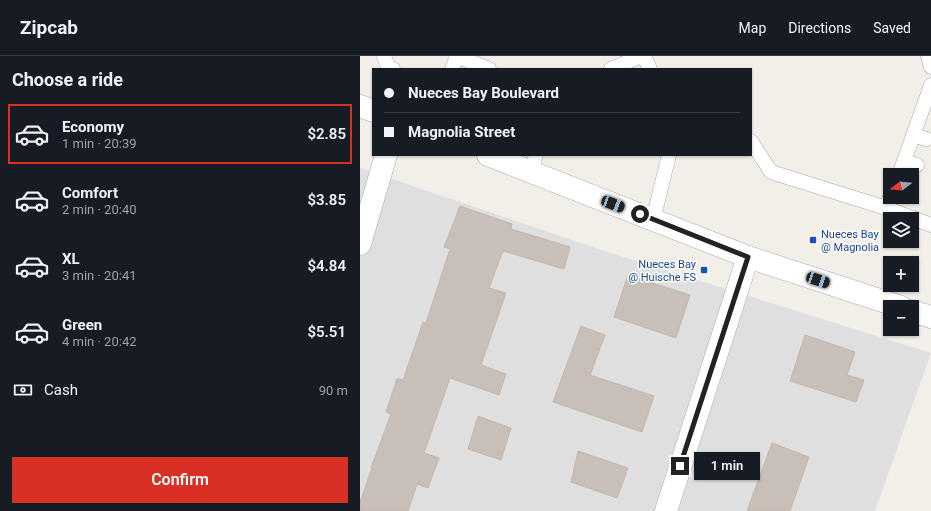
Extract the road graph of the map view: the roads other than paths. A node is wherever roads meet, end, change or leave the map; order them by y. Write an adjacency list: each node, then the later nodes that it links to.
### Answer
1 (384, 56): 6 (lane)
2 (456, 56): 7 (lane); 8 (lane)
3 (642, 56): 9 (lane); 10 (lane)
4 (928, 56): 5 (lane)
5 (931, 67)
6 (390, 68)
7 (452, 68)
8 (486, 68)
9 (613, 68)
10 (649, 68)
11 (931, 85): 14 (lane)
12 (360, 106): 13 (street)
13 (372, 111)
14 (926, 111): 20 (lane)
15 (752, 143): 21 (lane)
16 (386, 156): 25 (street)
17 (493, 156): 19 (street)
18 (669, 156): 23 (lane)
19 (534, 164): 23 (street)
20 (905, 168)
21 (883, 202)
22 (890, 204): 24 (lane)
23 (653, 220): 26 (street)
24 (931, 224)
25 (360, 244)
26 (748, 257): 27 (street); 30 (street)
27 (883, 301)
28 (919, 313): 29 (street)
29 (931, 317)
30 (666, 511)

